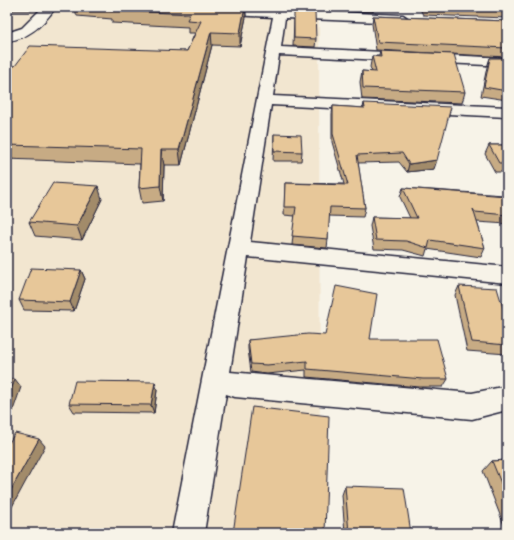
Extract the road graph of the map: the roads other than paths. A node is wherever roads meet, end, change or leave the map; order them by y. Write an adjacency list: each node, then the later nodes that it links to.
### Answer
1 (50, 7): 5 (street)
2 (202, 10): 3 (street)
3 (280, 10): 4 (street); 6 (street)
4 (413, 20)
5 (7, 37)
6 (273, 51): 7 (street); 8 (street)
7 (507, 62)
8 (264, 100): 9 (street); 10 (street)
9 (507, 112)
10 (238, 248): 11 (street); 12 (street)
11 (507, 275)
12 (216, 379): 13 (street); 14 (street)
13 (507, 398)
14 (188, 533)

